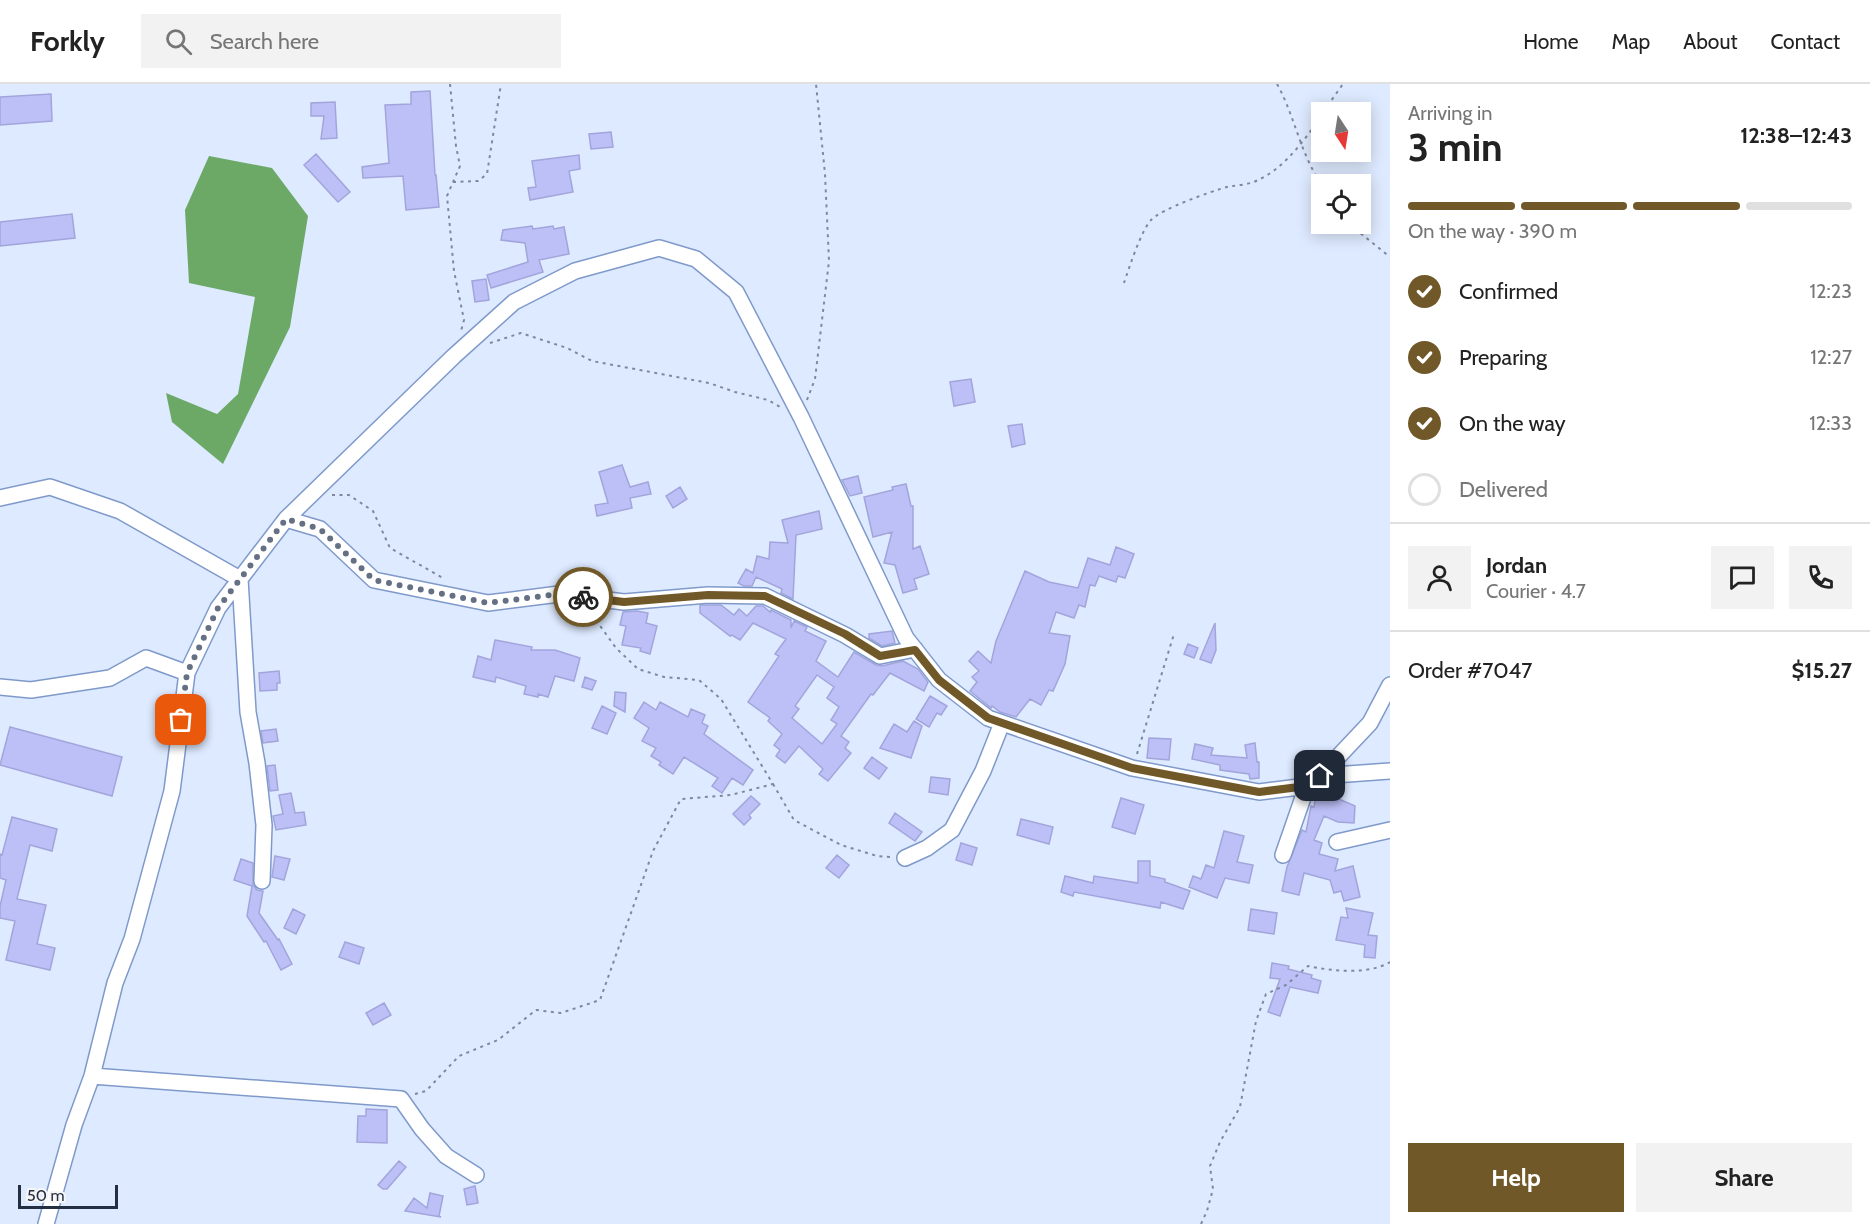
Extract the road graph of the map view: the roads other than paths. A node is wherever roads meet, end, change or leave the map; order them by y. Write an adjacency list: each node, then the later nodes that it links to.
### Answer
1 (0, 498): 3 (street)
2 (286, 519): 3 (street); 4 (street); 4 (street)
3 (240, 579): 5 (street); 16 (street)
4 (915, 650): 8 (street)
5 (187, 673): 7 (street); 17 (street)
6 (1390, 685): 10 (street)
7 (0, 687)
8 (1002, 723): 11 (street); 15 (street)
9 (1390, 771): 10 (street)
10 (1320, 776): 11 (street)
11 (1307, 786): 14 (street)
12 (1390, 830): 13 (street)
13 (1337, 842)
14 (1283, 855)
15 (905, 858)
16 (262, 881)
17 (92, 1076): 18 (street); 19 (street)
18 (476, 1175)
19 (46, 1224)

